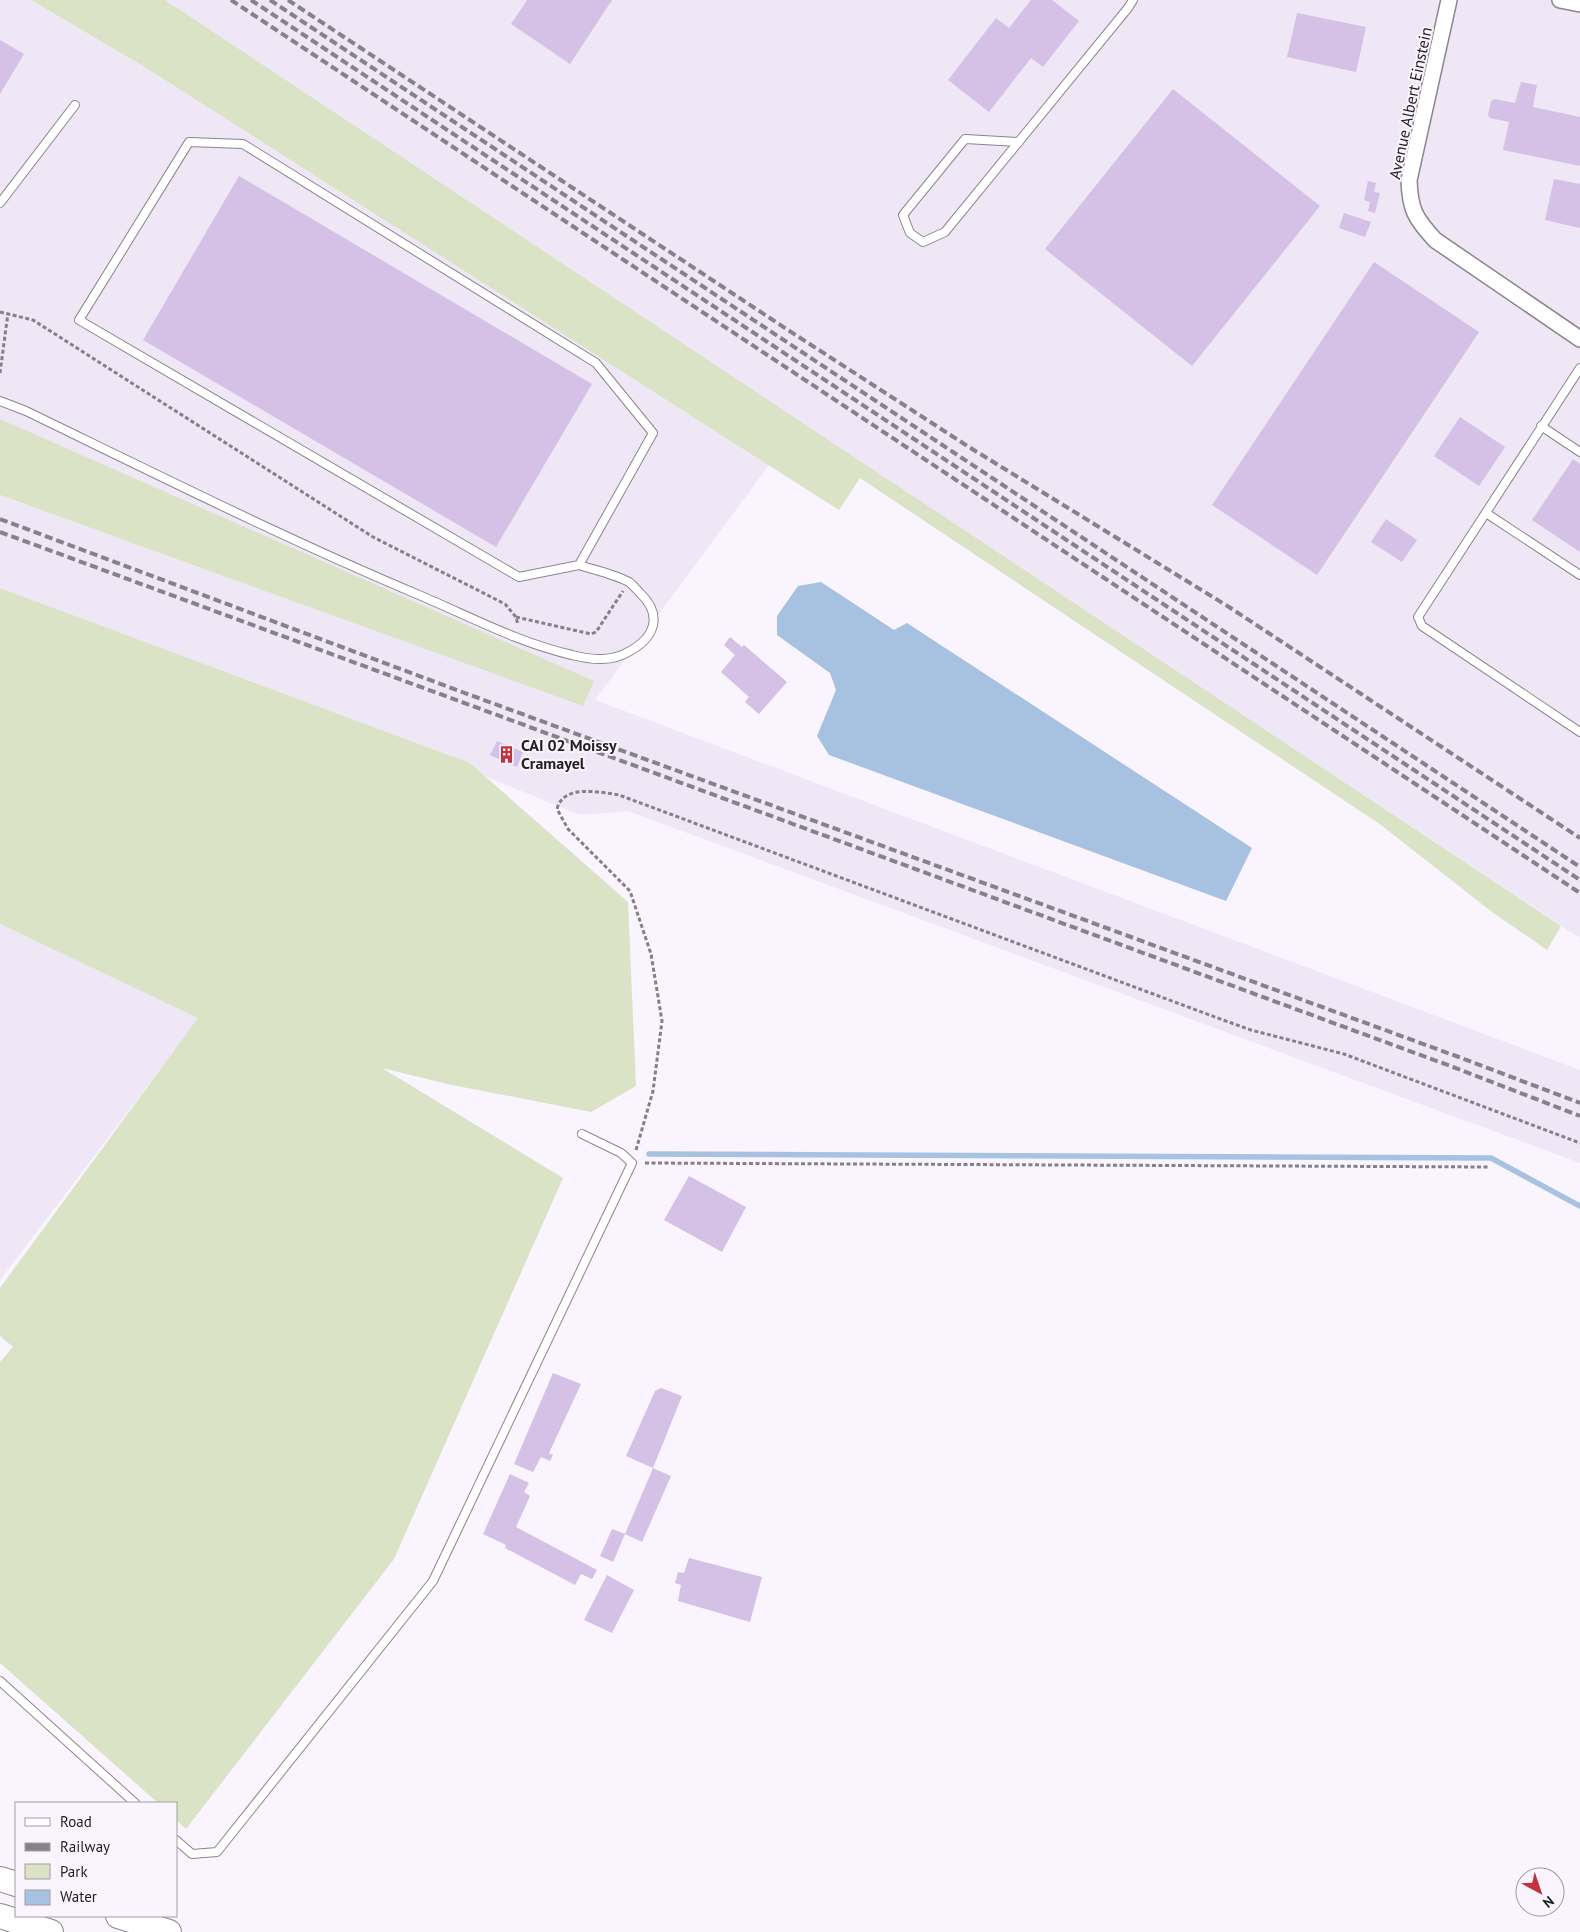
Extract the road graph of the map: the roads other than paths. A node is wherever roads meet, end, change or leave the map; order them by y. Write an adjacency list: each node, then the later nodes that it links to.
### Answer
1 (1133, 0): 6 (lane)
2 (1450, 0): 8 (street, Avenue Albert Einstein)
3 (1560, 0): 4 (street)
4 (1580, 4)
5 (75, 105): 7 (lane)
6 (1019, 142): 6 (lane)
7 (0, 203)
8 (1580, 339)
9 (1580, 368): 11 (lane)
10 (0, 401): 14 (lane)
11 (1541, 426): 12 (lane); 13 (lane)
12 (1580, 452)
13 (1486, 512): 15 (lane); 16 (lane)
14 (579, 565): 14 (lane)
15 (1580, 575)
16 (1580, 732)
17 (582, 1134): 20 (lane)
18 (0, 1681): 19 (lane)
19 (134, 1802)
20 (178, 1842)
21 (0, 1879): 22 (main road)
22 (15, 1884)
23 (0, 1916): 25 (main road)
24 (121, 1917): 26 (main road)
25 (51, 1932)
26 (169, 1932)

